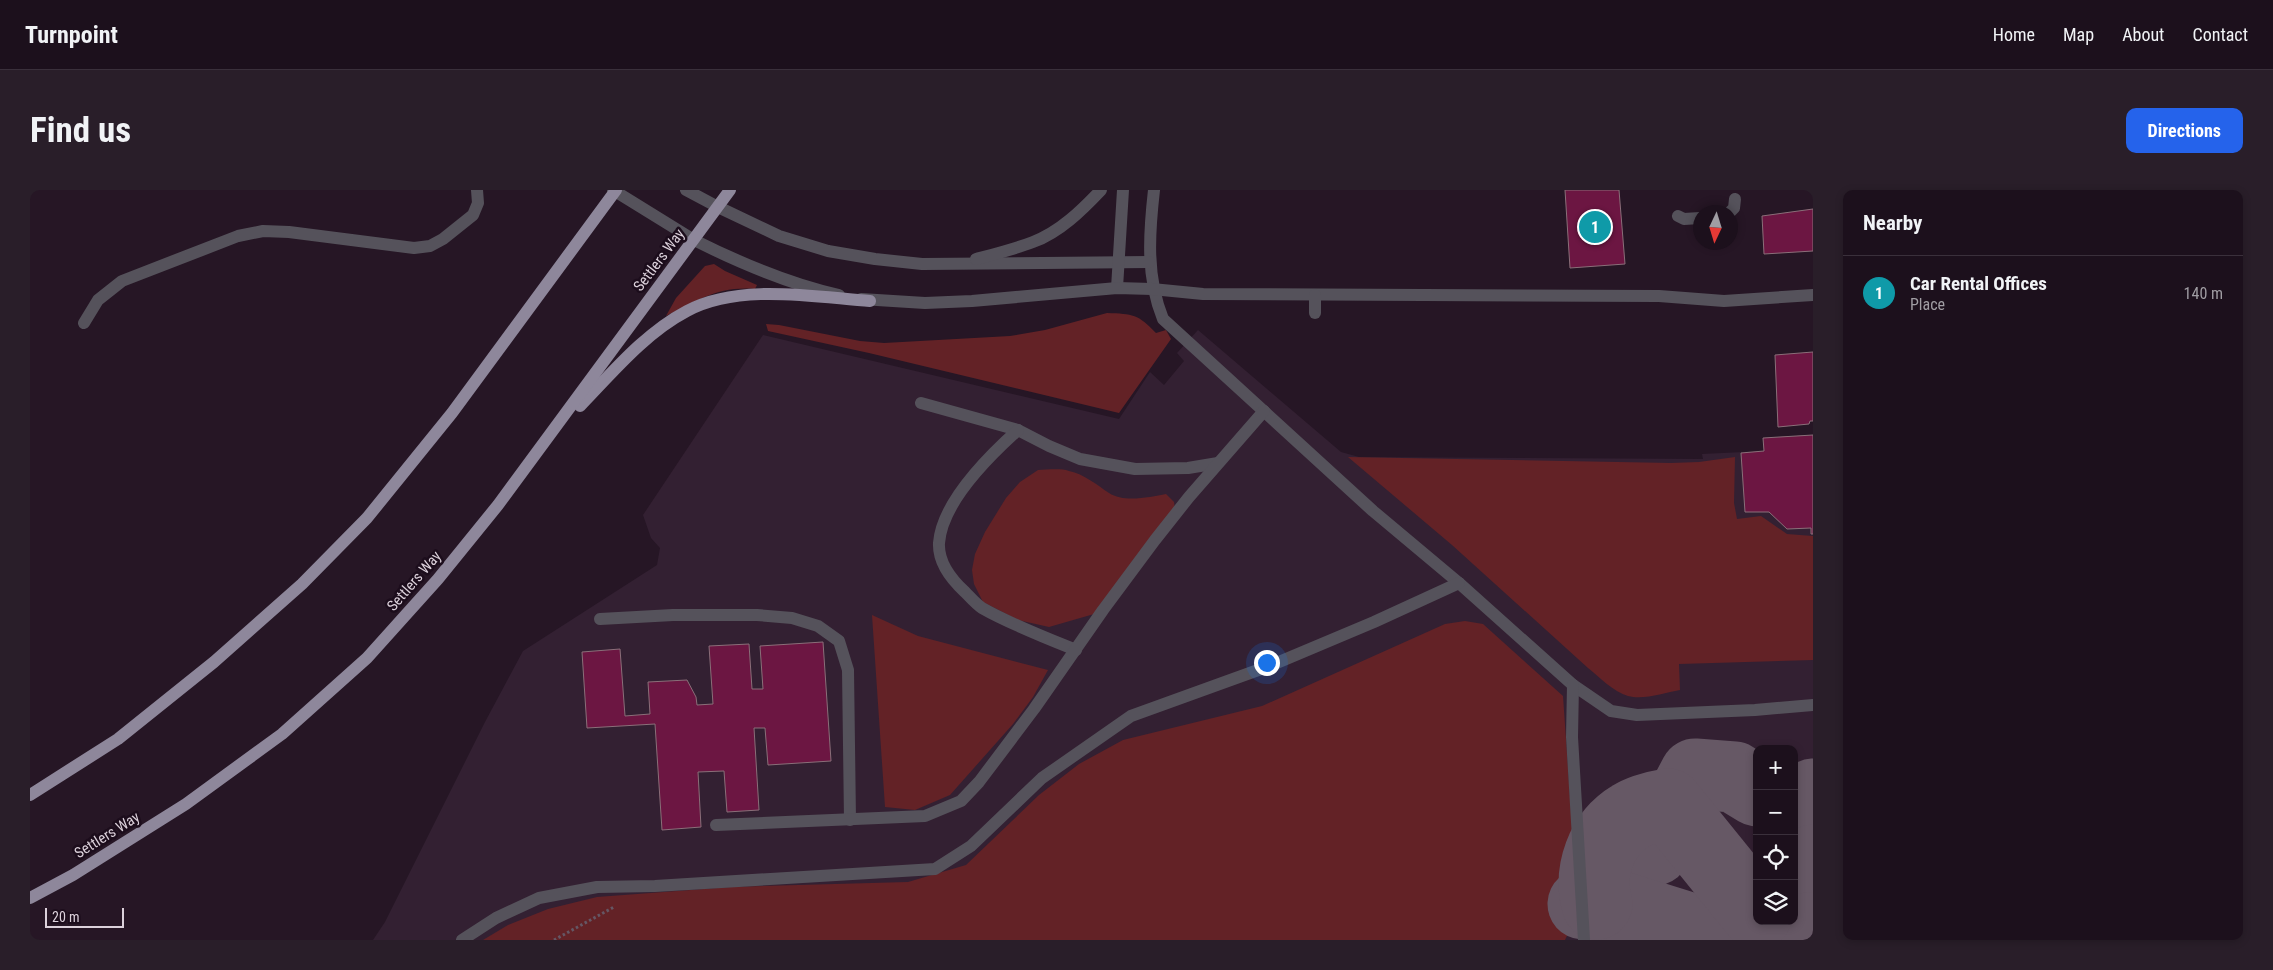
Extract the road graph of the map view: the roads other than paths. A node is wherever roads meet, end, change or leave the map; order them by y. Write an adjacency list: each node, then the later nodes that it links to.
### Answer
1 (477, 190): 23 (street)
2 (686, 190): 10 (street)
3 (730, 190): 10 (main road, Settlers Way)
4 (1102, 190): 16 (street)
5 (1124, 190): 14 (street)
6 (1154, 190): 15 (street)
7 (615, 191): 13 (street); 34 (main road)
8 (1735, 199): 9 (street)
9 (1734, 205)
10 (718, 207): 13 (main road, Settlers Way); 16 (street)
11 (1678, 216): 12 (street)
12 (1693, 218)
13 (694, 240): 21 (street); 27 (main road, Settlers Way)
14 (1118, 262): 15 (street); 16 (street); 17 (street)
15 (1150, 262): 18 (street)
16 (957, 264)
17 (1117, 288): 18 (street); 21 (street)
18 (1152, 288): 19 (street); 25 (street)
19 (1315, 295): 20 (street); 22 (street)
20 (1813, 295)
21 (870, 301): 27 (main road)
22 (1315, 314)
23 (84, 323)
24 (921, 403): 26 (street)
25 (1264, 411): 28 (street); 29 (street)
26 (1018, 430): 28 (street); 31 (street)
27 (551, 435): 37 (main road, Settlers Way)
28 (1218, 463): 31 (street)
29 (1459, 583): 32 (street); 38 (street)
30 (600, 620): 35 (street)
31 (1076, 650): 35 (street)
32 (1574, 685): 33 (street); 39 (street)
33 (1813, 705)
34 (30, 795)
35 (850, 820): 36 (street)
36 (716, 826)
37 (30, 898)
38 (462, 940)
39 (1584, 940)

